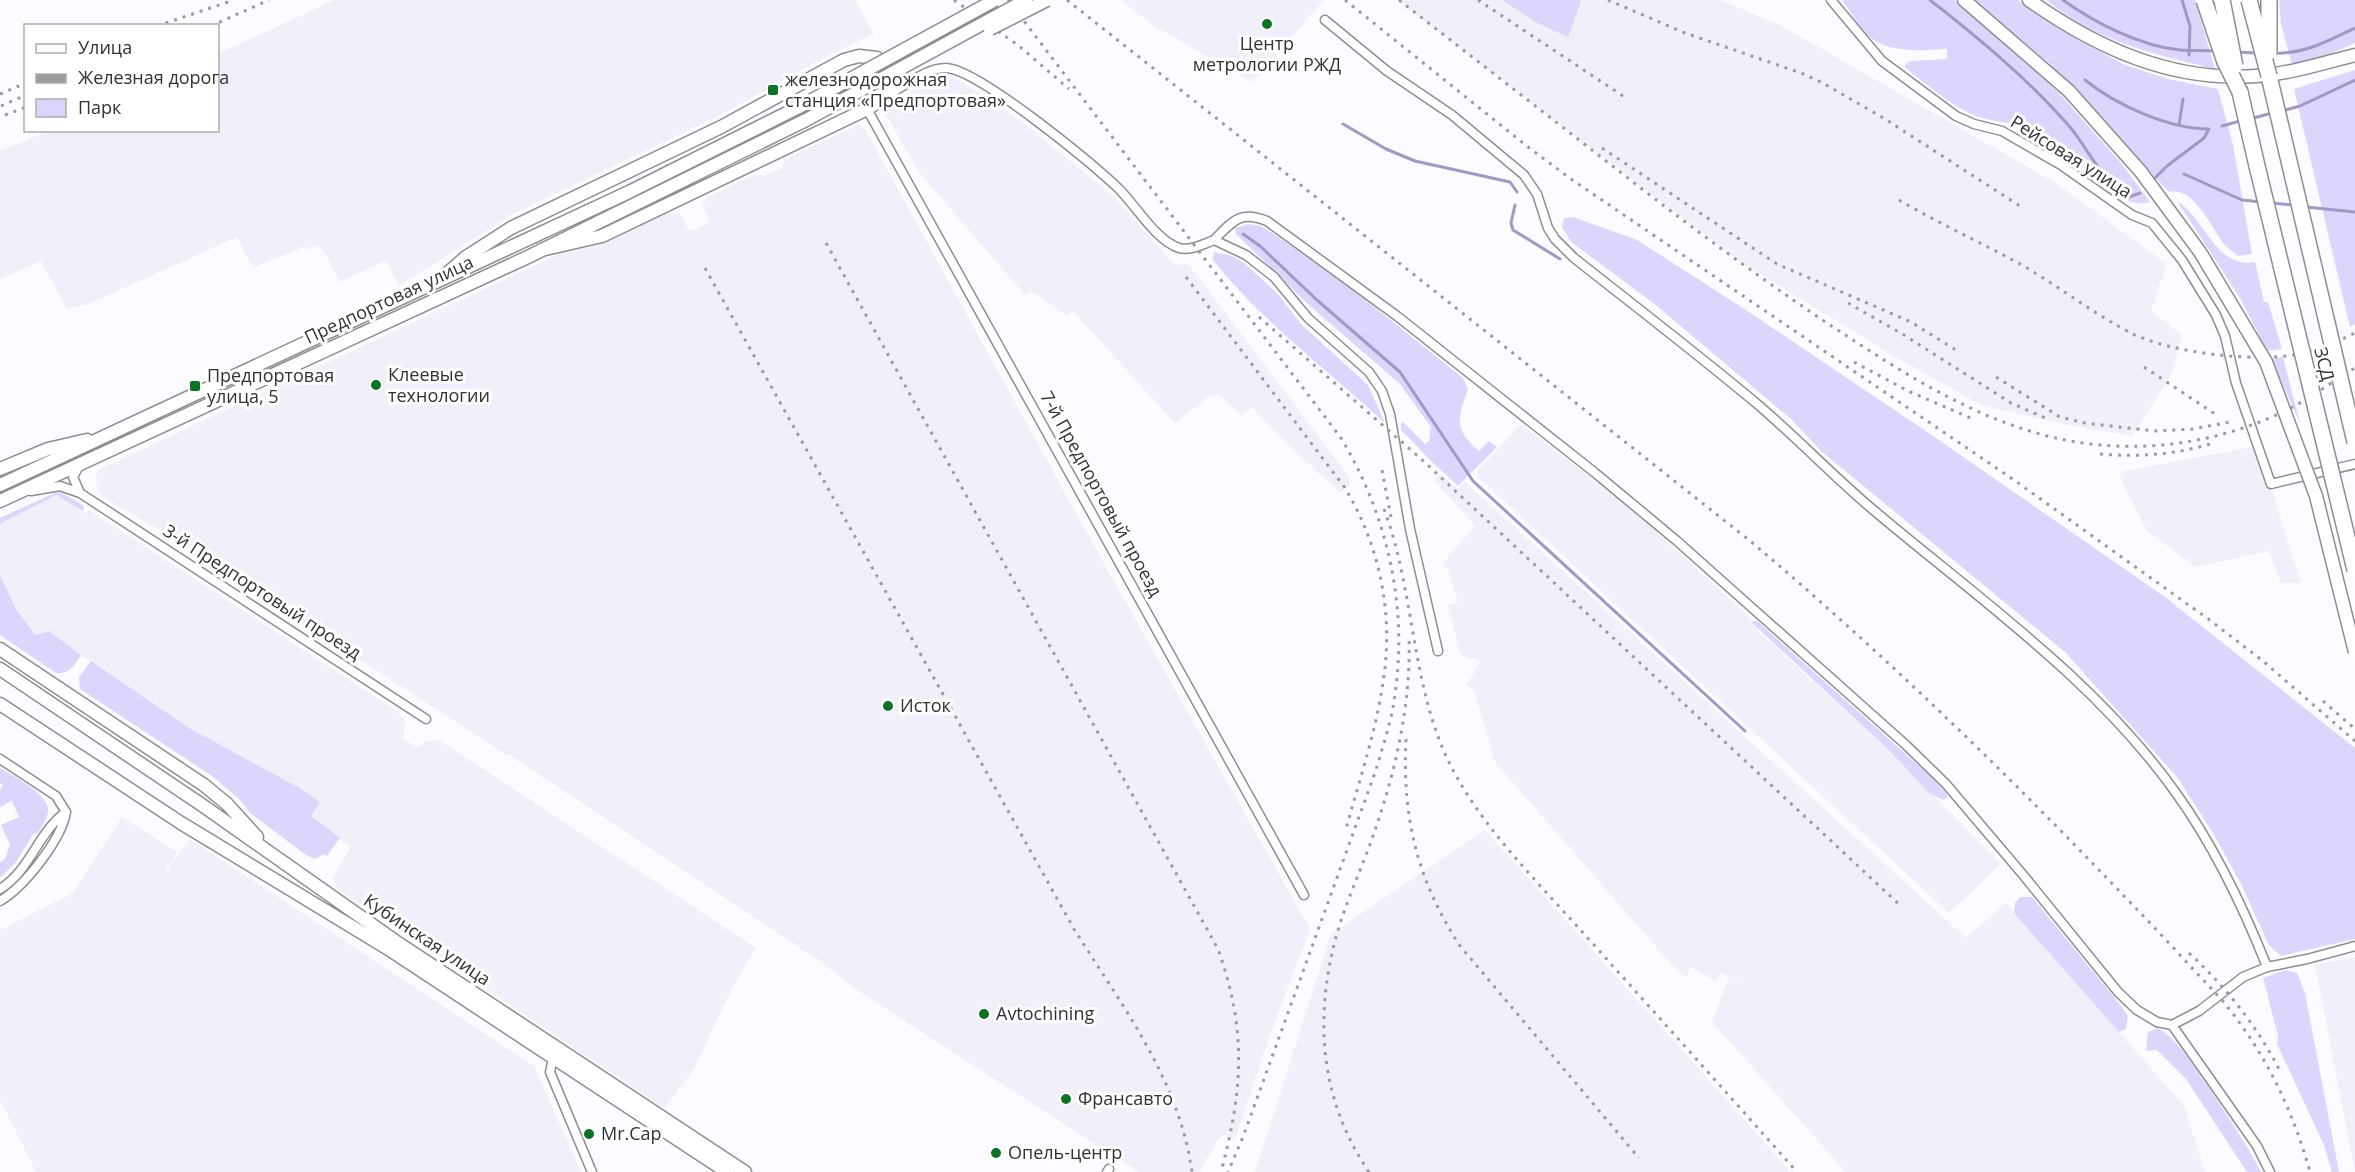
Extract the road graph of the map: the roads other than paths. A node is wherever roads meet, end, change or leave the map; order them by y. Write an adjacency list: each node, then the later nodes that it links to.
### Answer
1 (979, 0): 13 (main road, bridge)
2 (995, 0): 13 (main road, bridge)
3 (1026, 0): 15 (main road, bridge)
4 (1047, 0): 15 (main road, bridge)
5 (1831, 0): 26 (street, Рейсовая улица)
6 (1964, 0): 35 (main road, bridge)
7 (2029, 0): 14 (main road)
8 (2204, 0): 17 (highway, bridge)
9 (2222, 0): 17 (highway, bridge)
10 (2249, 0): 16 (highway, bridge)
11 (2269, 0): 16 (highway, bridge)
12 (1325, 20): 46 (street)
13 (936, 33): 22 (main road, Предпортовая улица, bridge)
14 (2355, 53)
15 (930, 54): 21 (main road, Предпортовая улица, bridge)
16 (2269, 76): 24 (highway, ЗСД, bridge)
17 (2240, 92): 32 (highway, ЗСД, bridge)
18 (888, 95): 19 (main road); 20 (street); 22 (main road)
19 (867, 109): 21 (main road); 43 (street, 7-й Предпортовый проезд)
20 (1214, 240): 34 (street); 47 (street)
21 (541, 250): 25 (main road, Предпортовая улица)
22 (442, 278): 23 (main road, Предпортовая улица)
23 (100, 438): 27 (main road); 28 (main road, Предпортовая улица)
24 (2355, 442)
25 (80, 464): 29 (street); 30 (main road, Предпортовая улица)
26 (2355, 464)
27 (0, 469)
28 (0, 485)
29 (80, 493): 30 (street, 3-й Предпортовый проезд); 38 (street, 3-й Предпортовый проезд)
30 (15, 494): 31 (main road, Предпортовая улица)
31 (0, 501)
32 (2355, 570)
33 (1, 651): 41 (main road)
34 (1438, 651)
35 (2355, 652)
36 (0, 669): 41 (main road, Кубинская улица)
37 (0, 704): 48 (main road, Кубинская улица)
38 (426, 719)
39 (0, 759): 40 (street)
40 (66, 812): 42 (street); 44 (street)
41 (277, 857): 48 (main road, Кубинская улица)
42 (0, 889)
43 (1304, 895)
44 (0, 901)
45 (2355, 946): 46 (street)
46 (2267, 967): 47 (street)
47 (2172, 1025): 52 (street)
48 (555, 1053): 49 (street); 50 (main road, Кубинская улица); 51 (main road, Кубинская улица)
49 (592, 1172)
50 (727, 1172)
51 (745, 1172)
52 (2270, 1172)

